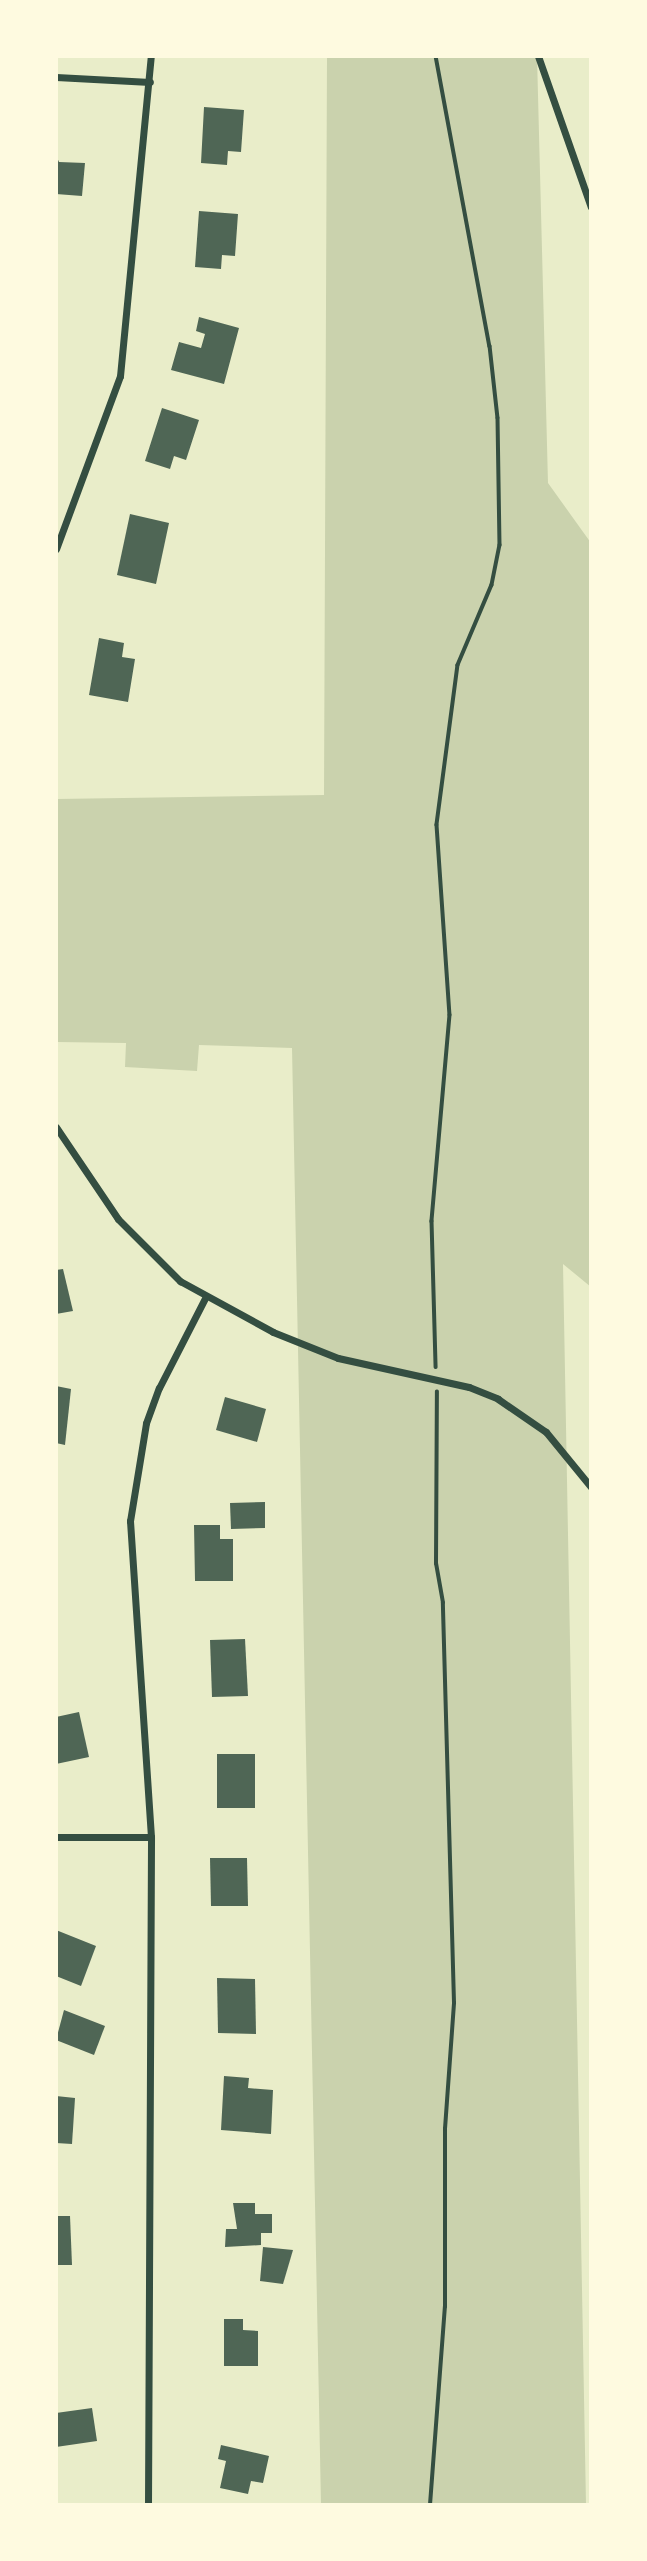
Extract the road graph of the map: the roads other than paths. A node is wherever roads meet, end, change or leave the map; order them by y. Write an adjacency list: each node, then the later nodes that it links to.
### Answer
1 (151, 56): 4 (street)
2 (538, 56): 5 (street)
3 (56, 77): 4 (street)
4 (150, 82): 6 (street)
5 (591, 206)
6 (56, 549)
7 (56, 1127): 8 (street)
8 (205, 1298): 9 (street); 11 (street)
9 (591, 1487)
10 (58, 1837): 11 (street)
11 (151, 1837): 12 (street)
12 (148, 2505)

